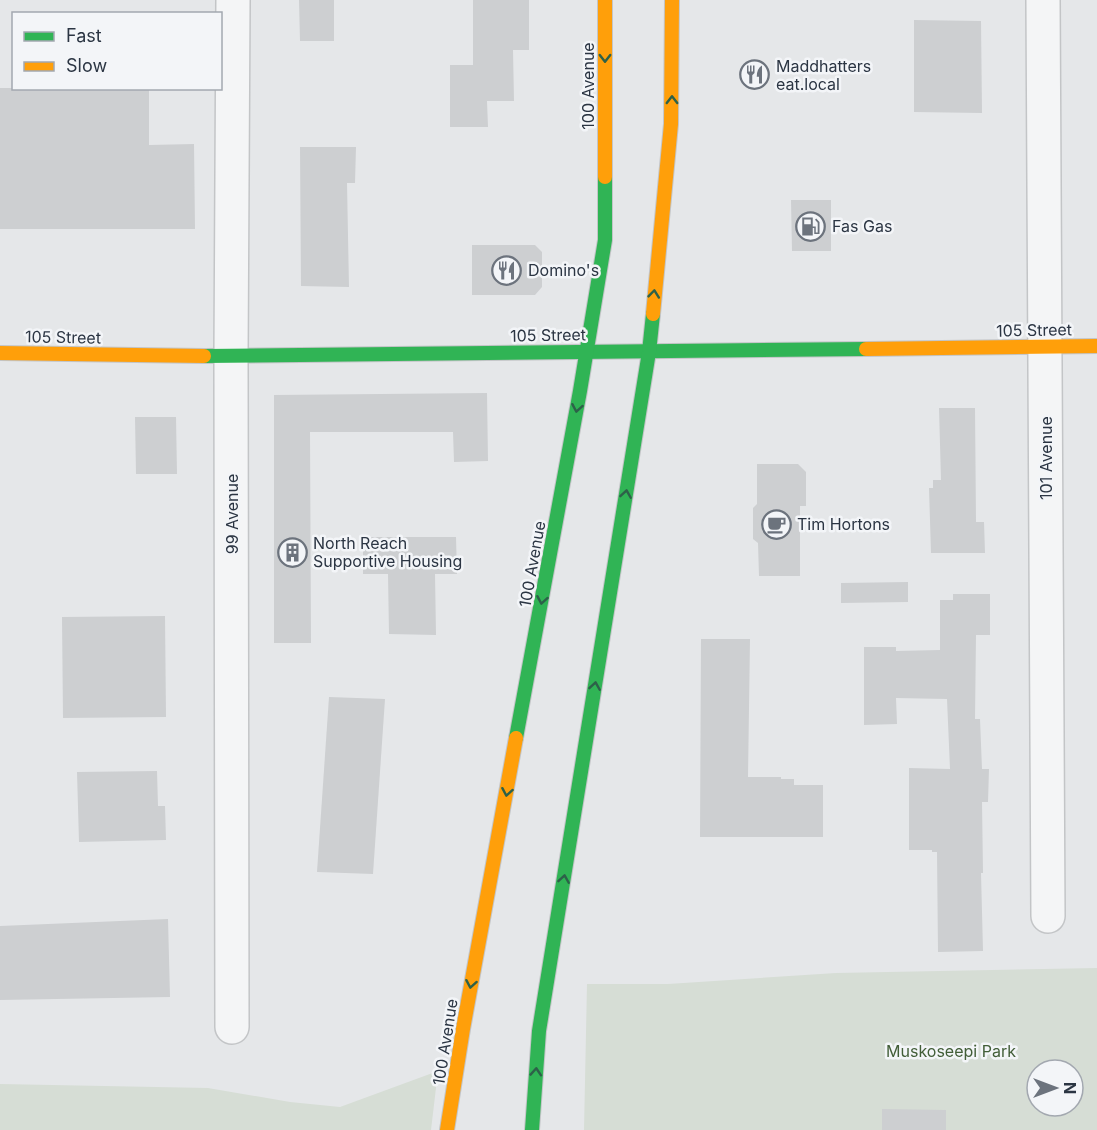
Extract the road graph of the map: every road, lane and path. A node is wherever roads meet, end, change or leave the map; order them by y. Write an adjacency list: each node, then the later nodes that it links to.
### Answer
1 (232, 0): 10 (street, 99 Avenue)
2 (605, 0): 7 (main road, 100 Avenue, one-way to 7)
3 (672, 0): 8 (main road, one-way to 3)
4 (1043, 0): 5 (street, 101 Avenue)
5 (1046, 346): 6 (main road, 105 Street); 8 (main road, 105 Street); 11 (street, 101 Avenue)
6 (1097, 346)
7 (587, 351): 8 (main road, 105 Street); 10 (main road, 105 Street); 13 (main road, 100 Avenue, one-way to 13)
8 (649, 352): 14 (main road, one-way to 8)
9 (0, 353): 10 (main road, 105 Street)
10 (231, 356): 12 (street, 99 Avenue)
11 (1048, 916)
12 (232, 1027)
13 (447, 1130)
14 (532, 1130)

